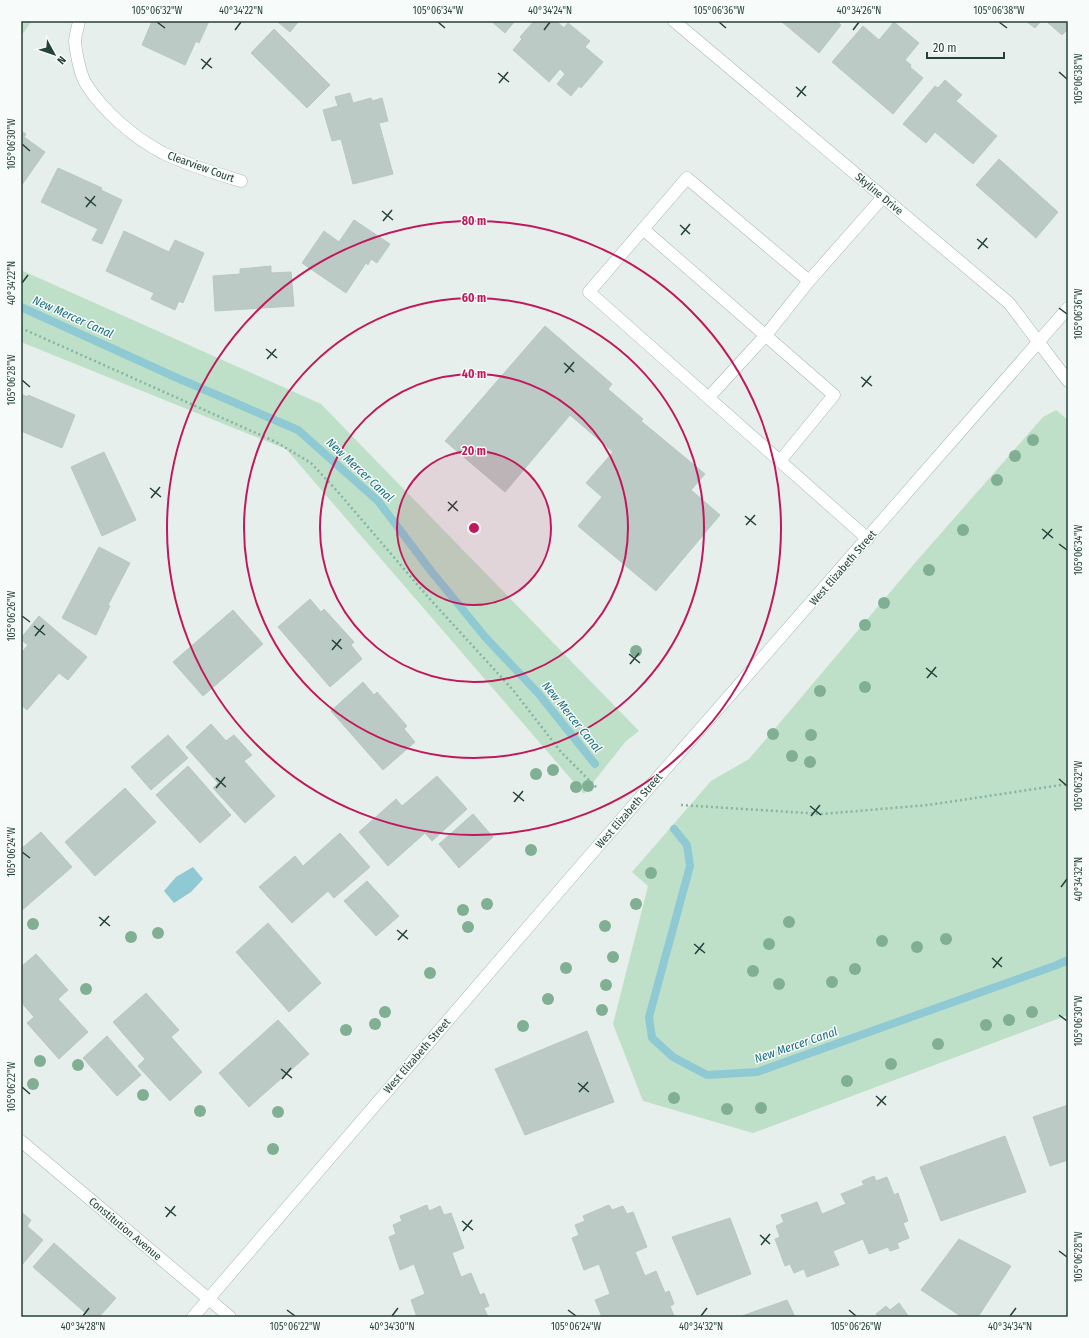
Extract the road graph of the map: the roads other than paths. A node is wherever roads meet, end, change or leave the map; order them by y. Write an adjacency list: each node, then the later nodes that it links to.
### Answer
1 (79, 21): 3 (main road, Clearview Court)
2 (674, 21): 4 (main road, Skyline Drive)
3 (241, 181)
4 (883, 197): 6 (main road); 9 (main road, Skyline Drive)
5 (643, 229): 6 (main road); 8 (main road); 11 (main road)
6 (809, 281): 8 (main road)
7 (1068, 308): 9 (main road, West Elizabeth Street)
8 (766, 335): 11 (main road); 12 (main road)
9 (1039, 342): 10 (main road, Skyline Drive); 13 (main road, West Elizabeth Street)
10 (1068, 381)
11 (709, 397): 12 (main road)
12 (780, 461): 13 (main road)
13 (868, 539): 15 (main road, West Elizabeth Street)
14 (21, 1141): 15 (main road, Constitution Avenue)
15 (208, 1299): 16 (main road, West Elizabeth Street); 17 (main road, Constitution Avenue)
16 (193, 1317)
17 (230, 1317)

